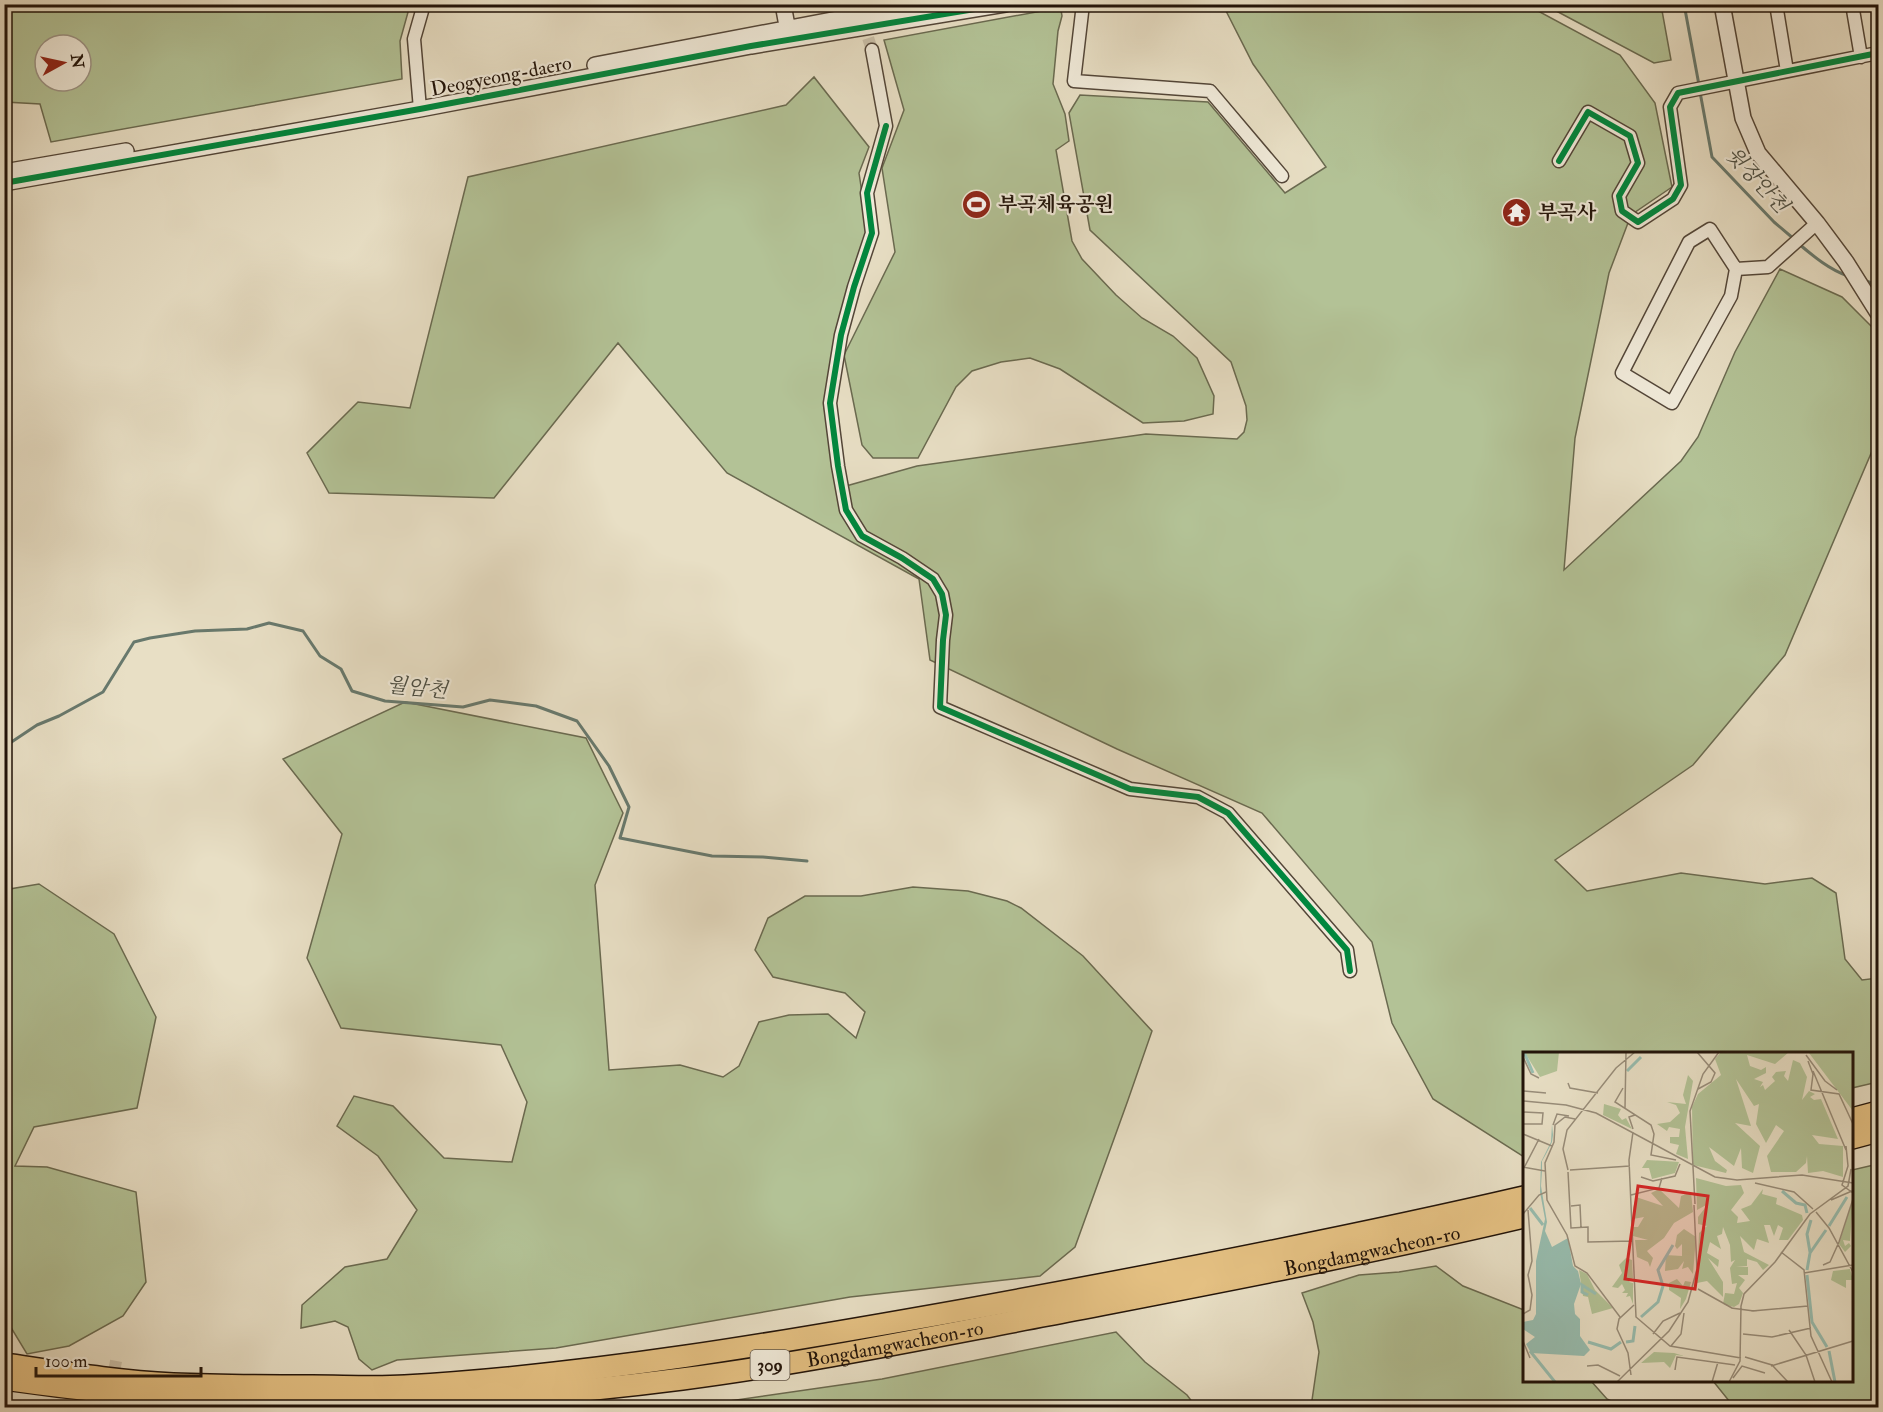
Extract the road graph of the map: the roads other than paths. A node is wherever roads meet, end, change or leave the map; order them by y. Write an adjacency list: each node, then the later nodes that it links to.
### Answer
1 (424, 4): 15 (street)
2 (783, 4): 9 (street)
3 (917, 4): 9 (street, Deogyeong-daero)
4 (1005, 4): 9 (street, Deogyeong-daero)
5 (1083, 4): 18 (street)
6 (1722, 4): 14 (street)
7 (1776, 4): 13 (street)
8 (1852, 4): 12 (street)
9 (788, 34): 15 (street, Deogyeong-daero)
10 (872, 50): 23 (street)
11 (1878, 54): 12 (street)
12 (1862, 57): 13 (street)
13 (1787, 71): 14 (street)
14 (1737, 81): 16 (street); 20 (street)
15 (419, 104): 17 (street, Deogyeong-daero); 19 (street, Deogyeong-daero)
16 (1559, 161)
17 (4, 172)
18 (1282, 176)
19 (4, 183)
20 (1816, 223): 21 (street); 22 (street)
21 (1736, 269): 21 (street)
22 (1876, 309)
23 (1350, 971)
24 (1878, 1112): 25 (highway)
25 (1853, 1118)
26 (1878, 1131): 27 (highway)
27 (1853, 1137)
28 (1523, 1197): 30 (highway, Bongdamgwacheon-ro / 309)
29 (1523, 1217): 31 (highway, Bongdamgwacheon-ro / 309)
30 (4, 1364)
31 (4, 1379)

